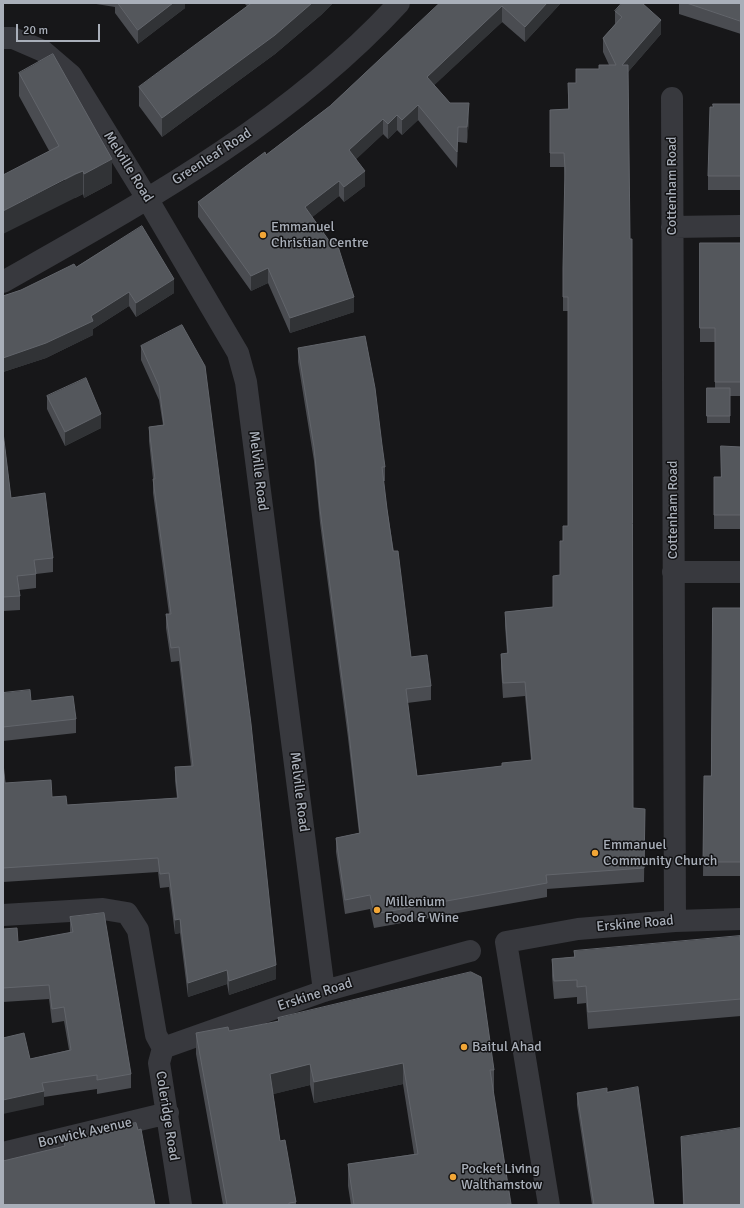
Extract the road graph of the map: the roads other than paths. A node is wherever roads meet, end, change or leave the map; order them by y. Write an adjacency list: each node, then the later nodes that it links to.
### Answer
1 (399, 3): 4 (street, Greenleaf Road)
2 (3, 38): 4 (street, Melville Road)
3 (672, 98): 6 (street, Cottenham Road)
4 (148, 200): 7 (street, Greenleaf Road); 14 (street, Melville Road)
5 (741, 226): 6 (street)
6 (672, 227): 8 (street, Cottenham Road)
7 (3, 282)
8 (673, 572): 9 (street); 12 (street, Cottenham Road)
9 (741, 572)
10 (3, 915): 15 (street)
11 (741, 919): 12 (street, Erskine Road)
12 (675, 921): 19 (street, Erskine Road)
13 (470, 951): 14 (street, Erskine Road)
14 (324, 991): 15 (street, Erskine Road)
15 (163, 1048): 16 (street, Coleridge Road)
16 (168, 1114): 17 (street, Borwick Avenue); 18 (street, Coleridge Road)
17 (3, 1153)
18 (181, 1205)
19 (549, 1205)

